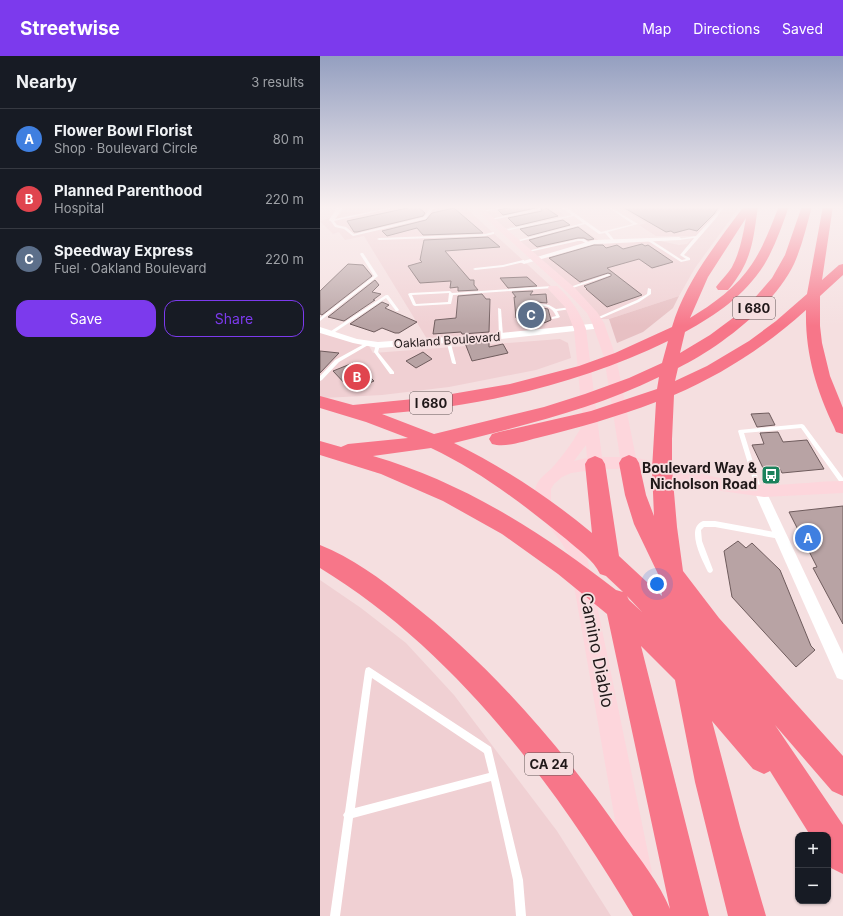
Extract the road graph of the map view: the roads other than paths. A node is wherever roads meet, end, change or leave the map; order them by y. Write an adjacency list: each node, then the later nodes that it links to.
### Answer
1 (508, 246): 15 (main road)
2 (524, 246): 12 (main road)
3 (551, 246): 12 (lane)
4 (581, 246): 14 (street)
5 (657, 246): 6 (lane)
6 (690, 246)
7 (722, 246): 73 (highway)
8 (747, 246): 40 (highway)
9 (768, 246): 40 (highway, I 680)
10 (793, 246): 46 (highway, I 680)
11 (822, 246): 48 (highway)
12 (529, 251): 14 (main road)
13 (362, 254): 30 (lane)
14 (536, 258): 15 (street); 22 (main road)
15 (524, 261): 16 (main road); 18 (lane)
16 (532, 268)
17 (843, 268): 46 (highway)
18 (475, 269)
19 (609, 275): 22 (lane)
20 (542, 278): 21 (main road)
21 (552, 287): 24 (lane); 25 (main road)
22 (569, 288): 31 (main road)
23 (649, 289): 31 (lane)
24 (451, 294): 24 (lane)
25 (571, 308): 29 (lane); 32 (main road)
26 (499, 309): 36 (lane)
27 (547, 309): 29 (lane)
28 (397, 310): 34 (lane)
29 (554, 312): 35 (lane)
30 (320, 320)
31 (598, 323): 32 (street, Oakland Boulevard); 51 (main road)
32 (580, 329): 35 (street, Oakland Boulevard); 47 (main road)
33 (320, 330): 34 (street, Oakland Boulevard)
34 (330, 333): 38 (street, Oakland Boulevard)
35 (533, 333): 36 (street, Oakland Boulevard)
36 (501, 336): 37 (street, Oakland Boulevard)
37 (448, 340): 39 (street, Oakland Boulevard); 41 (lane)
38 (368, 344): 39 (street, Oakland Boulevard); 43 (lane)
39 (378, 345): 42 (lane)
40 (647, 345): 45 (highway, I 680)
41 (454, 363)
42 (392, 372)
43 (320, 379)
44 (320, 402): 67 (highway)
45 (320, 411)
46 (542, 422): 50 (highway)
47 (590, 425): 52 (main road); 53 (main road, Camino Diablo)
48 (843, 427)
49 (320, 448): 65 (highway)
50 (320, 454)
51 (629, 463): 52 (main road); 56 (main road); 63 (highway)
52 (595, 464): 53 (main road); 72 (highway)
53 (557, 472): 70 (main road, Camino Diablo)
54 (843, 482): 56 (lane)
55 (843, 487): 56 (main road)
56 (760, 491): 57 (street)
57 (780, 536): 59 (lane); 60 (street)
58 (320, 556): 71 (highway, CA 24)
59 (710, 570)
60 (837, 646): 61 (street)
61 (843, 672)
62 (493, 776): 64 (lane); 64 (lane); 69 (lane)
63 (843, 780)
64 (348, 815): 68 (lane)
65 (824, 832)
66 (831, 842): 67 (highway)
67 (843, 857)
68 (335, 916)
69 (521, 916)
70 (647, 916)
71 (654, 916)
72 (690, 916)
73 (747, 916)

